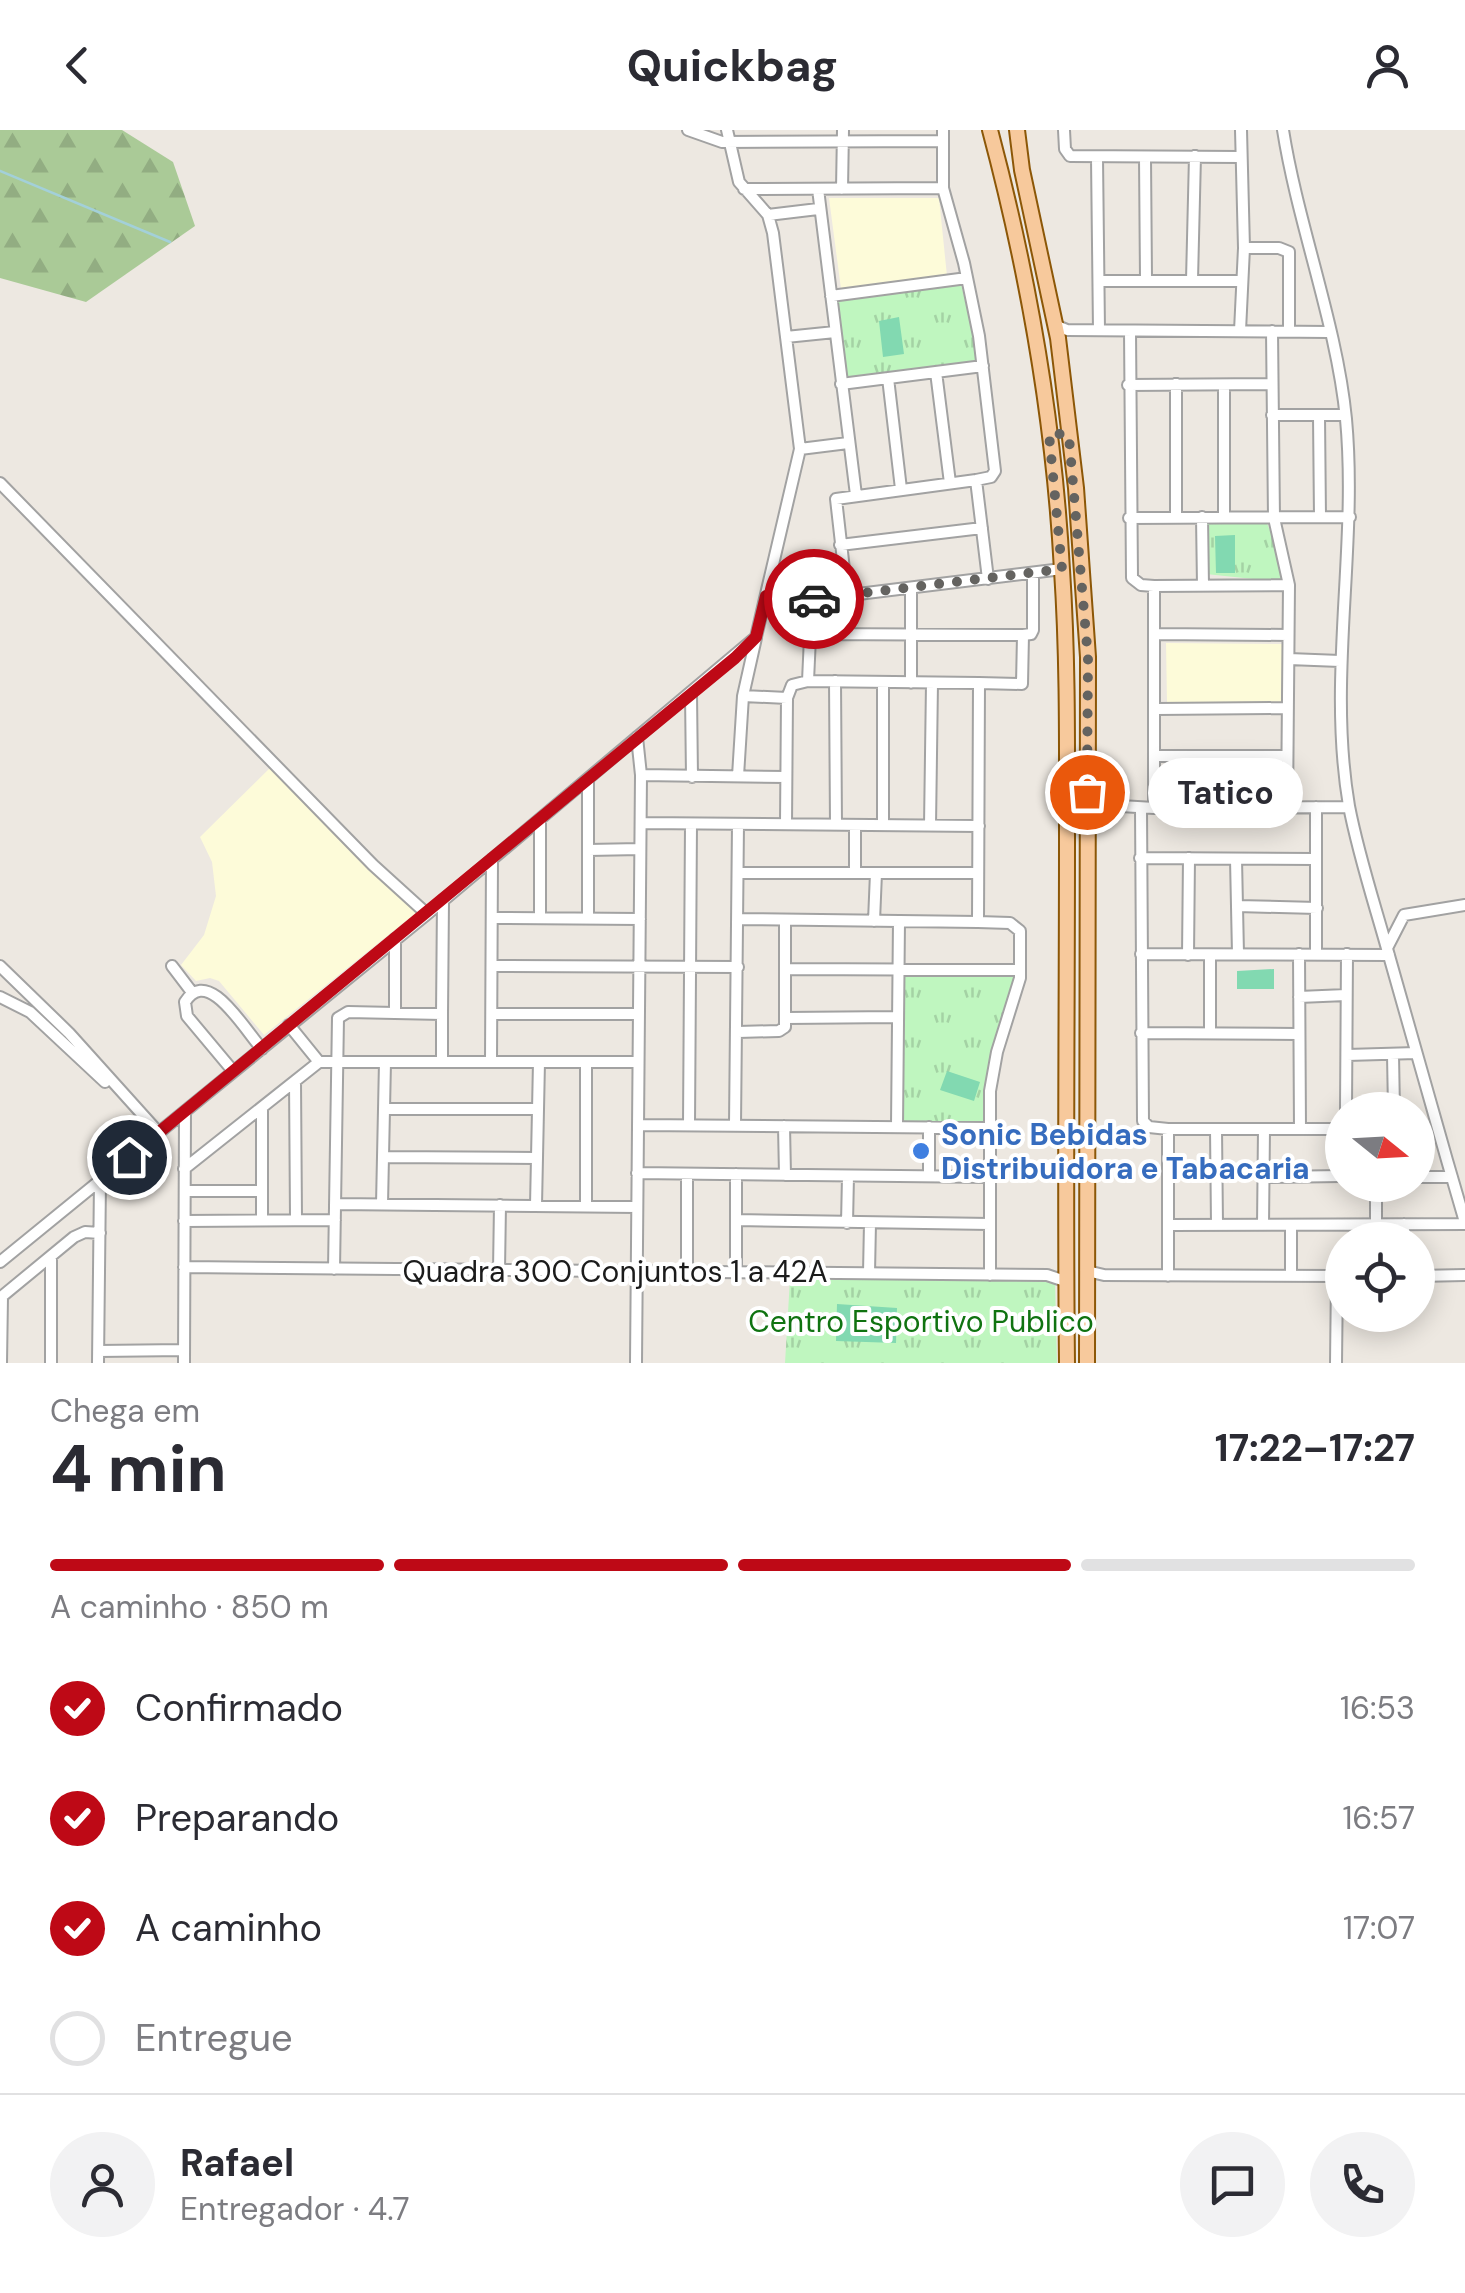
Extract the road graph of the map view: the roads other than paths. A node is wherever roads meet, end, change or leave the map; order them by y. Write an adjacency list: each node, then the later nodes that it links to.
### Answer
1 (688, 130): 7 (street)
2 (990, 130): 3 (main road); 19 (main road)
3 (1014, 130): 18 (main road)
4 (1064, 130): 11 (street)
5 (1241, 130): 13 (street)
6 (1283, 130): 36 (street)
7 (735, 136): 8 (street); 15 (street)
8 (843, 136): 9 (street); 16 (street)
9 (943, 136): 14 (street)
10 (1195, 156): 12 (street); 13 (street); 25 (street)
11 (1097, 158): 12 (street); 26 (street)
12 (1144, 158): 24 (street)
13 (1241, 158): 22 (street)
14 (944, 188): 16 (street); 23 (street)
15 (744, 189): 17 (street); 21 (street)
16 (842, 189): 17 (street)
17 (818, 190): 20 (street)
18 (1030, 205): 19 (main road); 30 (main road)
19 (1010, 206): 47 (main road)
20 (818, 209): 21 (street); 28 (street)
21 (768, 215): 37 (street)
22 (1244, 248): 27 (street); 34 (street)
23 (967, 278): 28 (street); 38 (street)
24 (1146, 280): 25 (street); 26 (street)
25 (1192, 280): 27 (street)
26 (1099, 281): 29 (street)
27 (1242, 282): 32 (street)
28 (831, 296): 35 (street)
29 (1099, 330): 30 (street); 31 (street)
30 (1060, 331): 41 (main road)
31 (1130, 331): 32 (street); 45 (street)
32 (1240, 331): 33 (street)
33 (1272, 331): 34 (street); 44 (street)
34 (1289, 331): 36 (street)
35 (835, 332): 37 (street); 42 (street)
36 (1328, 332): 50 (street)
37 (786, 337): 54 (street)
38 (984, 366): 39 (street); 55 (street)
39 (936, 372): 40 (street); 57 (street)
40 (888, 378): 42 (street); 58 (street)
41 (1063, 382): 47 (main road); 52 (main road)
42 (841, 384): 53 (street)
43 (1176, 384): 45 (street); 46 (street); 61 (street)
44 (1272, 384): 46 (street); 48 (street)
45 (1128, 385): 65 (street)
46 (1224, 385): 60 (street)
47 (1043, 388): 51 (main road)
48 (1272, 415): 49 (street); 66 (street)
49 (1319, 416): 50 (street); 63 (street)
50 (1346, 416): 64 (street)
51 (1049, 434): 52 (main road); 69 (main road)
52 (1069, 437): 94 (main road)
53 (848, 442): 54 (street); 59 (street)
54 (800, 449): 76 (street)
55 (976, 480): 57 (street); 67 (street)
56 (0, 483): 141 (street)
57 (950, 483): 58 (street)
58 (901, 489): 59 (street)
59 (856, 494): 68 (street)
60 (1224, 516): 62 (street); 66 (street)
61 (1176, 517): 62 (street); 65 (street)
62 (1202, 517): 73 (street)
63 (1320, 517): 64 (street); 66 (street)
64 (1350, 517): 85 (street)
65 (1129, 518): 72 (street)
66 (1274, 518): 74 (street)
67 (982, 528): 68 (street); 71 (street)
68 (840, 545): 77 (street)
69 (1062, 569): 70 (street); 93 (main road)
70 (1032, 573): 71 (street); 79 (street)
71 (988, 579): 75 (street)
72 (1154, 586): 73 (street); 78 (street)
73 (1203, 586): 74 (street)
74 (1289, 586): 80 (street)
75 (911, 588): 77 (street); 81 (street)
76 (766, 596): 77 (street); 82 (street)
77 (847, 596)
78 (1156, 634): 80 (street); 99 (street)
79 (1022, 635): 81 (street); 92 (street)
80 (1288, 635): 84 (street)
81 (912, 636): 87 (street); 90 (street)
82 (756, 637): 83 (street); 86 (street)
83 (735, 658): 86 (street); 95 (street)
84 (1289, 659): 85 (street); 98 (street)
85 (1340, 662): 112 (street)
86 (748, 668): 96 (street)
87 (808, 681): 88 (street); 97 (street)
88 (835, 681): 89 (street); 121 (street)
89 (883, 683): 90 (street); 123 (street)
90 (910, 683): 91 (street)
91 (932, 683): 92 (street); 124 (street)
92 (979, 683): 125 (street)
93 (1066, 686): 94 (main road); 101 (main road)
94 (1088, 689): 100 (main road)
95 (692, 694): 102 (street); 106 (street)
96 (743, 696): 97 (street); 107 (street)
97 (787, 698): 108 (street)
98 (1288, 708): 99 (street); 104 (street)
99 (1156, 709): 103 (street)
100 (1087, 718): 101 (main road); 110 (main road)
101 (1066, 719): 235 (main road)
102 (637, 737): 105 (street); 109 (street)
103 (1155, 756): 104 (street); 114 (street)
104 (1288, 756): 115 (street)
105 (642, 775): 106 (street); 117 (street)
106 (692, 776): 107 (street)
107 (738, 776): 108 (street)
108 (786, 777): 120 (street)
109 (588, 781): 116 (street); 127 (street)
110 (1088, 804): 113 (street); 236 (main road)
111 (1316, 807): 112 (street); 115 (street); 132 (street)
112 (1350, 807): 152 (street)
113 (1142, 808): 114 (street); 129 (street)
114 (1154, 808): 115 (street)
115 (1288, 808)
116 (540, 820): 128 (street); 143 (street)
117 (641, 823): 118 (street); 126 (street)
118 (690, 824): 119 (street); 164 (street)
119 (738, 824): 120 (street); 135 (street)
120 (786, 824): 121 (street)
121 (836, 825): 122 (street)
122 (855, 825): 123 (street); 133 (street)
123 (883, 825): 124 (street)
124 (930, 826): 125 (street)
125 (979, 826): 136 (street)
126 (640, 849): 127 (street); 145 (street)
127 (588, 850): 144 (street)
128 (492, 858): 137 (street); 142 (street)
129 (1140, 858): 130 (street); 153 (street)
130 (1189, 858): 131 (street); 154 (street)
131 (1236, 859): 132 (street); 138 (street)
132 (1316, 859): 140 (street)
133 (855, 872): 134 (street); 135 (street)
134 (876, 873): 136 (street); 148 (street)
135 (739, 874): 146 (street)
136 (978, 874): 150 (street)
137 (443, 900): 141 (street); 174 (street)
138 (1237, 906): 140 (street); 156 (street)
139 (1465, 906): 152 (street)
140 (1317, 908): 158 (street)
141 (427, 914): 151 (street)
142 (492, 918): 143 (street); 162 (street)
143 (540, 918): 144 (street)
144 (588, 918): 145 (street)
145 (640, 919): 163 (street)
146 (740, 920): 147 (street); 165 (street)
147 (785, 920): 148 (street); 166 (street)
148 (874, 921): 149 (street)
149 (898, 921): 150 (street); 168 (street)
150 (978, 922): 167 (street)
151 (395, 940): 173 (street); 179 (street)
152 (1388, 952): 159 (street); 185 (street)
153 (1141, 954): 154 (street); 181 (street)
154 (1188, 954): 155 (street)
155 (1210, 954): 156 (street); 182 (street)
156 (1238, 954): 157 (street)
157 (1298, 954): 158 (street); 172 (street)
158 (1316, 954): 159 (street)
159 (1347, 954): 170 (street)
160 (0, 966): 198 (street)
161 (172, 966): 169 (street)
162 (492, 966): 163 (street); 175 (street)
163 (639, 967): 164 (street); 176 (street)
164 (689, 967): 165 (street); 205 (street)
165 (738, 967): 180 (street)
166 (786, 969): 168 (street); 178 (street)
167 (1020, 970): 168 (street); 211 (street)
168 (898, 971): 177 (street)
169 (191, 991): 184 (street); 196 (street)
170 (1346, 995): 172 (street); 186 (street)
171 (0, 997): 198 (street)
172 (1298, 997): 183 (street)
173 (395, 1012): 174 (street); 188 (street)
174 (442, 1014): 189 (street)
175 (492, 1014): 176 (street); 192 (street)
176 (638, 1014): 195 (street)
177 (897, 1017): 178 (street); 209 (street)
178 (786, 1018): 180 (street)
179 (290, 1025): 184 (street); 190 (street)
180 (738, 1032): 207 (street)
181 (1141, 1033): 182 (street); 212 (street)
182 (1210, 1033): 183 (street)
183 (1298, 1034): 213 (street)
184 (262, 1049): 196 (street)
185 (1416, 1053): 187 (street); 231 (street)
186 (1347, 1055): 187 (street); 199 (street)
187 (1394, 1055): 200 (street)
188 (336, 1061): 190 (street); 191 (street); 237 (street)
189 (442, 1061): 191 (street); 192 (street)
190 (319, 1062): 197 (street)
191 (385, 1062): 202 (street)
192 (491, 1062): 193 (street)
193 (539, 1062): 194 (street); 203 (street)
194 (586, 1062): 195 (street); 241 (street)
195 (638, 1062): 206 (street)
196 (233, 1071): 204 (street)
197 (295, 1081): 201 (street); 245 (street)
198 (116, 1086): 217 (street)
199 (1346, 1092)
200 (1394, 1092)
201 (262, 1108): 220 (street); 233 (street)
202 (384, 1109): 203 (street); 218 (street)
203 (537, 1109): 219 (street)
204 (185, 1111): 217 (street); 220 (street)
205 (689, 1124): 206 (street); 207 (street)
206 (638, 1125): 221 (street)
207 (735, 1125): 208 (street)
208 (784, 1126): 209 (street); 224 (street)
209 (897, 1126): 210 (street)
210 (929, 1126): 211 (street); 225 (street)
211 (988, 1128): 229 (street)
212 (1168, 1128): 214 (street); 255 (street)
213 (1300, 1128): 215 (street); 216 (street)
214 (1216, 1129): 215 (street); 254 (street)
215 (1264, 1129): 227 (street)
216 (1325, 1129)
217 (159, 1133): 232 (street)
218 (383, 1158): 219 (street); 238 (street)
219 (536, 1158): 240 (street)
220 (184, 1168): 234 (street)
221 (637, 1173): 222 (street); 242 (street)
222 (687, 1174): 223 (street); 268 (street)
223 (736, 1174): 224 (street); 247 (street)
224 (786, 1174): 226 (street)
225 (929, 1175): 226 (street); 229 (street)
226 (848, 1176): 248 (street)
227 (1264, 1176): 228 (street); 256 (street)
228 (1325, 1176)
229 (990, 1177): 253 (street)
230 (1435, 1177): 231 (street)
231 (1452, 1177): 252 (street)
232 (100, 1181): 260 (street); 263 (street)
233 (261, 1190): 234 (street); 244 (street)
234 (184, 1192): 243 (street)
235 (1068, 1199): 236 (main road); 249 (main road)
236 (1088, 1200): 259 (main road)
237 (335, 1204): 238 (street); 246 (street)
238 (382, 1204): 239 (street)
239 (500, 1205): 240 (street); 266 (street)
240 (536, 1205): 241 (street)
241 (586, 1206): 242 (street)
242 (637, 1207): 267 (street)
243 (184, 1220): 244 (street); 264 (street)
244 (262, 1220): 245 (street)
245 (296, 1220): 246 (street)
246 (335, 1220): 265 (street)
247 (736, 1220): 248 (street); 269 (street)
248 (848, 1222): 250 (street)
249 (1066, 1222): 259 (main road); 261 (main road)
250 (870, 1223): 253 (street); 270 (street)
251 (1435, 1223): 252 (street)
252 (1465, 1223)
253 (990, 1224): 271 (street)
254 (1217, 1224): 255 (street); 256 (street)
255 (1168, 1225): 275 (street)
256 (1263, 1225): 257 (street)
257 (1291, 1225): 258 (street); 276 (street)
258 (1325, 1225)
259 (1087, 1231): 261 (main road); 273 (main road)
260 (100, 1233): 262 (street); 282 (street)
261 (1066, 1244): 272 (main road)
262 (51, 1256): 279 (street); 284 (street)
263 (0, 1262)
264 (184, 1266): 265 (street, Quadra 300 Conjuntos 1 a 42A); 281 (street)
265 (334, 1269): 266 (street, Quadra 300 Conjuntos 1 a 42A)
266 (499, 1270): 267 (street, Quadra 300 Conjuntos 1 a 42A)
267 (637, 1272): 268 (street, Quadra 300 Conjuntos 1 a 42A); 286 (street)
268 (687, 1272): 269 (street, Quadra 300 Conjuntos 1 a 42A)
269 (736, 1272): 270 (street, Quadra 300 Conjuntos 1 a 42A)
270 (869, 1273): 271 (street, Quadra 300 Conjuntos 1 a 42A)
271 (990, 1274): 272 (street, Quadra 300 Conjuntos 1 a 42A)
272 (1066, 1274): 287 (main road)
273 (1088, 1275): 275 (street); 288 (main road)
274 (1465, 1275): 278 (street)
275 (1168, 1276): 276 (street)
276 (1291, 1276): 277 (street)
277 (1325, 1276)
278 (1435, 1276)
279 (1, 1298): 283 (street)
280 (1337, 1332): 289 (street)
281 (184, 1350): 282 (street); 285 (street)
282 (98, 1357)
283 (1, 1363)
284 (50, 1363)
285 (184, 1363)
286 (636, 1363)
287 (1067, 1363)
288 (1087, 1363)
289 (1336, 1363)

